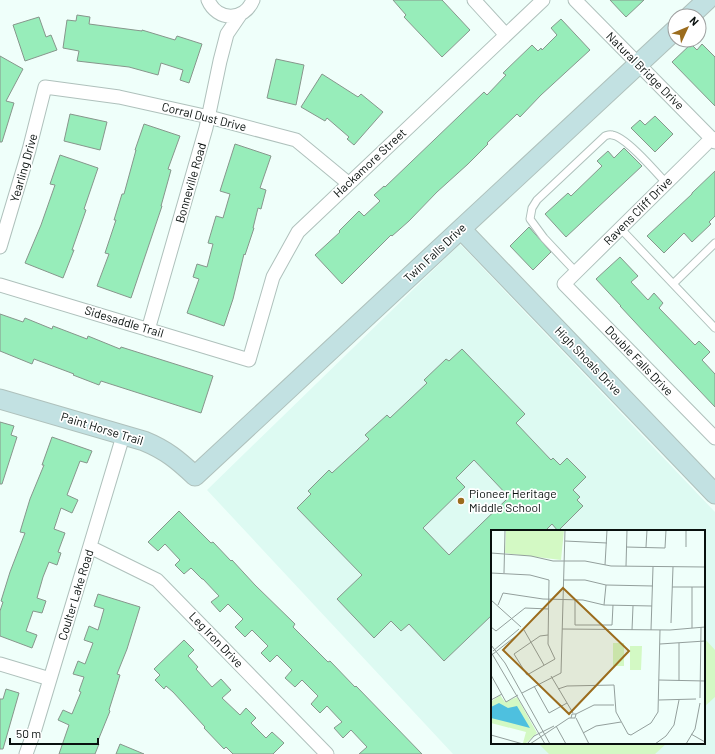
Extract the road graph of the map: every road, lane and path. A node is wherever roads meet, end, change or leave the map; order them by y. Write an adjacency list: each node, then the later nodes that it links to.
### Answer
1 (252, 0): 9 (street, Bonneville Road)
2 (474, 0): 11 (street)
3 (543, 0): 11 (street, Hackamore Street)
4 (575, 0): 13 (street, Natural Bridge Drive)
5 (707, 0): 7 (street)
6 (206, 1): 8 (street)
7 (698, 8)
8 (223, 15): 9 (street); 10 (street, Bonneville Road)
9 (240, 15): 10 (street, Bonneville Road)
10 (227, 34): 15 (street, Bonneville Road)
11 (506, 35): 17 (street, Hackamore Street)
12 (667, 38): 13 (street, Twin Falls Drive)
13 (639, 64): 16 (street, Natural Bridge Drive); 19 (street, Twin Falls Drive)
14 (45, 87): 15 (street, Corral Dust Drive); 22 (street, Yearling Drive)
15 (209, 117): 17 (street, Corral Dust Drive); 28 (street, Bonneville Road)
16 (713, 140): 18 (street, Ravens Cliff Drive)
17 (348, 183): 29 (street, Hackamore Street)
18 (666, 183): 20 (street, Ravens Cliff Drive); 23 (lane)
19 (461, 228): 33 (street, Twin Falls Drive); 34 (street, High Shoals Drive)
20 (620, 228): 23 (street, Ravens Cliff Drive); 24 (lane)
21 (715, 243): 24 (lane)
22 (0, 247)
23 (576, 272): 26 (street, Ravens Cliff Drive)
24 (674, 283): 27 (lane)
25 (0, 284): 28 (street, Sidesaddle Trail)
26 (564, 284): 32 (street, Double Falls Drive)
27 (715, 328)
28 (148, 330): 29 (street, Sidesaddle Trail)
29 (248, 360)
30 (0, 399): 31 (street, Paint Horse Trail)
31 (123, 436): 33 (street, Paint Horse Trail); 35 (street, Coulter Lake Road)
32 (715, 438)
33 (195, 476)
34 (715, 494)
35 (90, 547): 37 (street, Coulter Lake Road); 39 (street, Leg Iron Drive)
36 (0, 664): 37 (street)
37 (50, 679): 38 (street, Coulter Lake Road)
38 (26, 754)
39 (327, 754)

